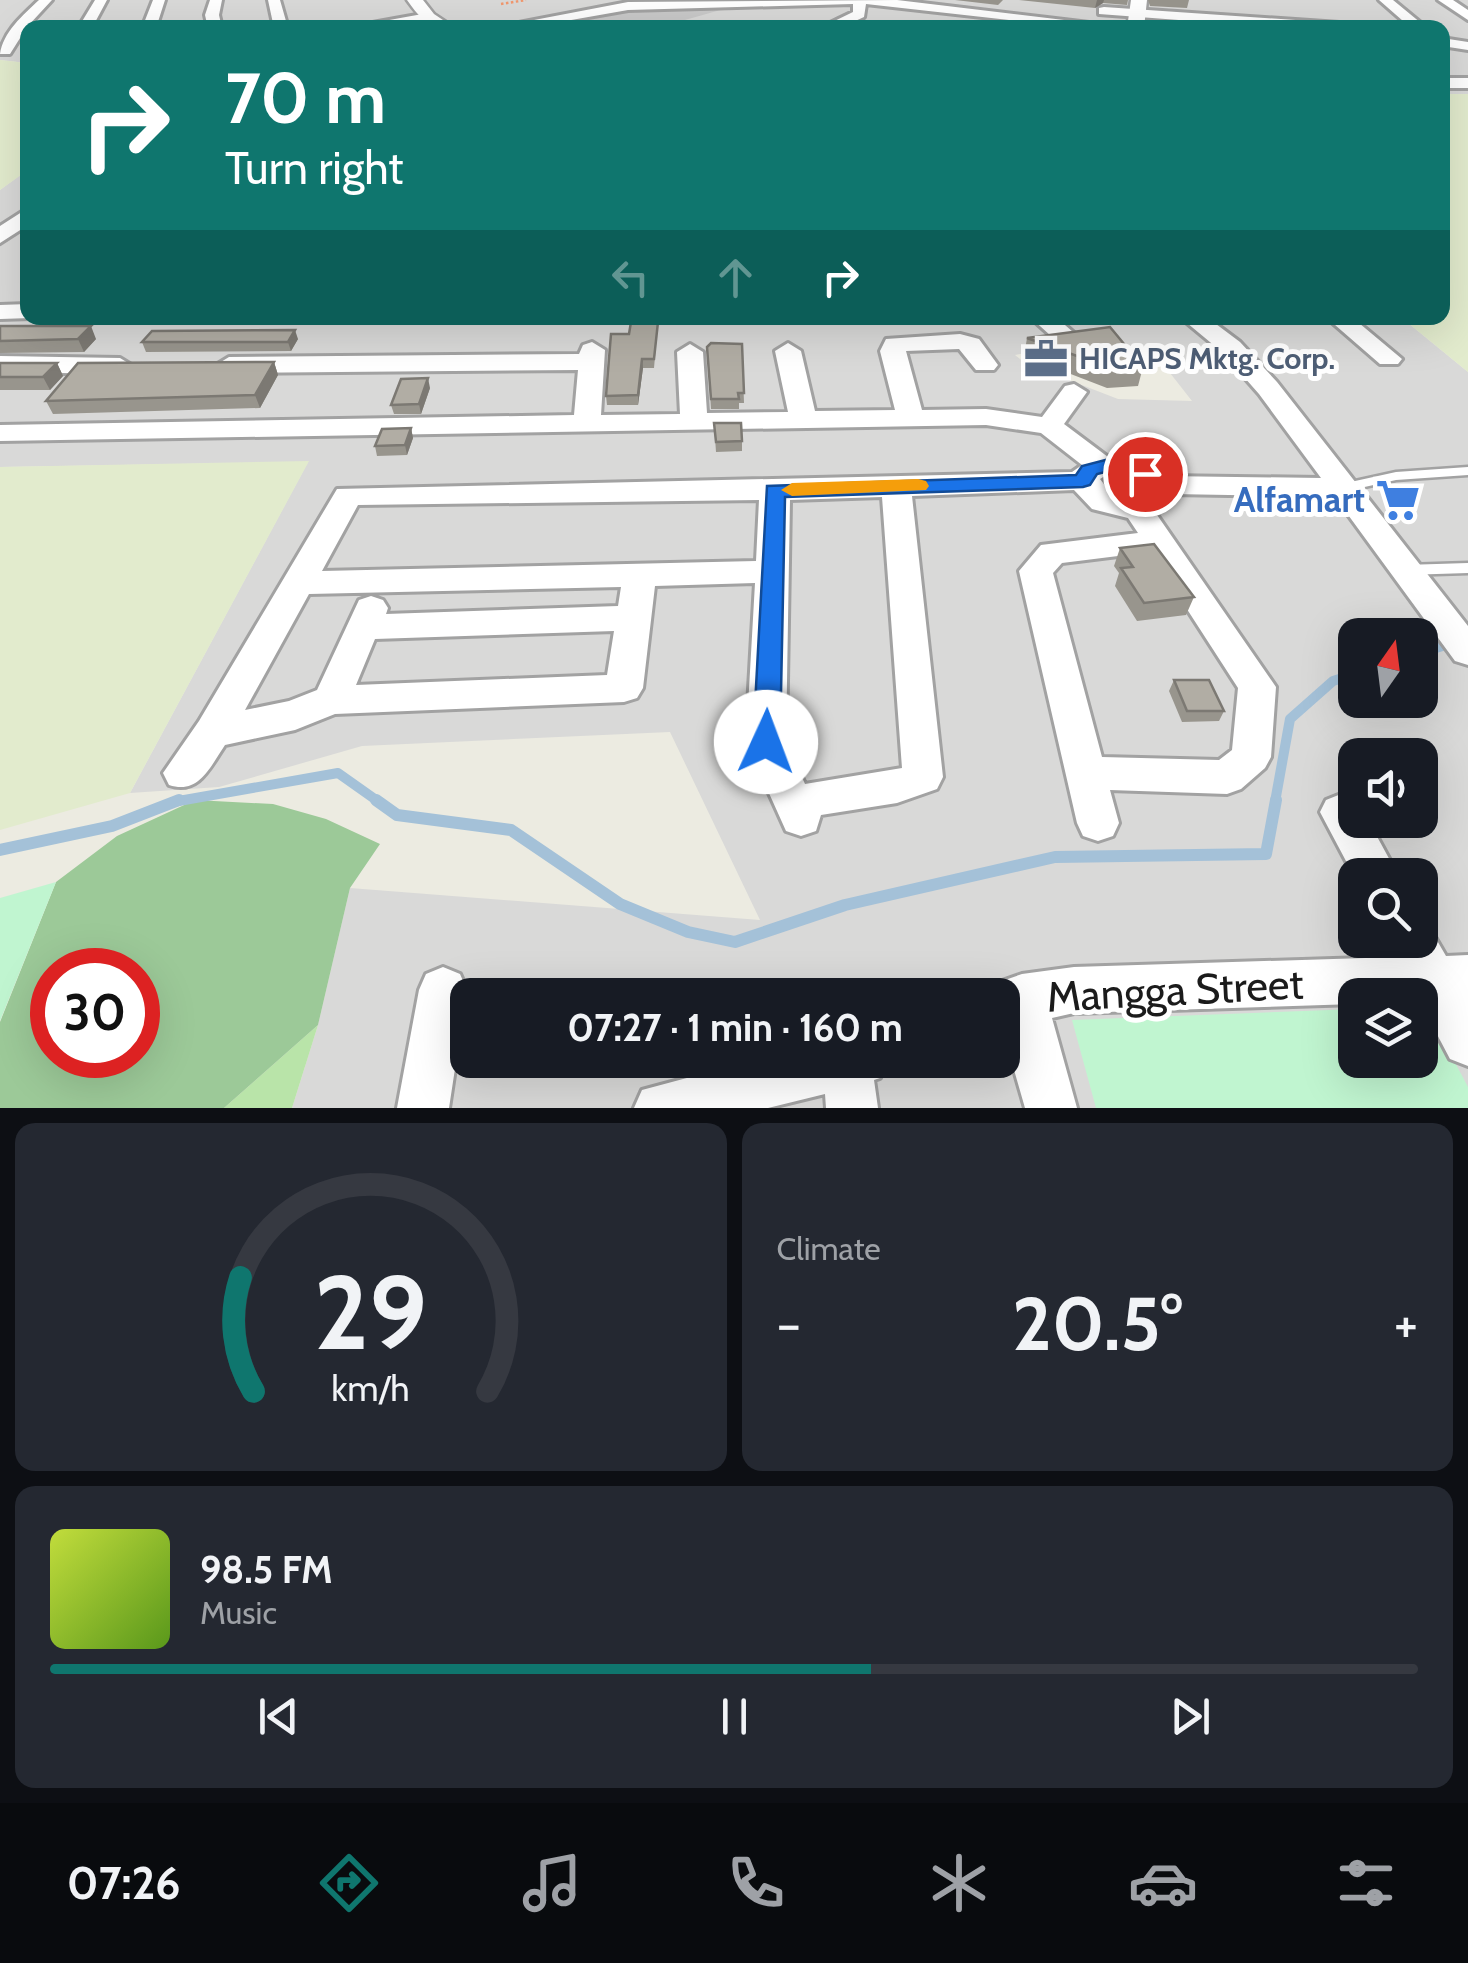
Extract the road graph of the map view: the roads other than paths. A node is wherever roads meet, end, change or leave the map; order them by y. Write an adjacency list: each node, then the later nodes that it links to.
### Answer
1 (46, 0): 19 (street)
2 (414, 0): 15 (street)
3 (860, 0): 7 (street); 10 (street); 24 (street)
4 (1199, 0): 16 (street)
5 (1385, 0): 29 (street)
6 (1444, 0): 14 (street)
7 (797, 2): 9 (street); 17 (street)
8 (501, 4): 22 (street)
9 (740, 4): 18 (street); 23 (street)
10 (930, 6): 11 (street); 25 (street)
11 (999, 7): 13 (street); 26 (street)
12 (1333, 13): 28 (street)
13 (1137, 14): 16 (street)
14 (1468, 16)
15 (428, 17): 20 (street); 21 (street)
16 (1204, 17): 27 (street)
17 (782, 18)
18 (702, 19)
19 (27, 20)
20 (398, 20)
21 (433, 20)
22 (532, 20)
23 (540, 20)
24 (845, 20)
25 (916, 20)
26 (1046, 20)
27 (1299, 20)
28 (1341, 20)
29 (1410, 20)
30 (20, 27): 31 (street)
31 (2, 51)
32 (20, 221): 33 (street)
33 (0, 237)
34 (1052, 325): 37 (street)
35 (1202, 325): 55 (street)
36 (1347, 325): 40 (street)
37 (1069, 339)
38 (788, 351): 47 (street)
39 (690, 352): 48 (street)
40 (1389, 360)
41 (0, 364): 44 (street)
42 (194, 365): 49 (street)
43 (985, 365): 46 (street)
44 (154, 366)
45 (1074, 392): 50 (street)
46 (910, 418): 47 (street); 50 (street)
47 (803, 419): 48 (street)
48 (694, 420): 49 (street)
49 (587, 422): 51 (street)
50 (1049, 426): 53 (street)
51 (0, 432)
52 (1468, 471): 55 (lane)
53 (1093, 473): 54 (street); 57 (street)
54 (896, 486): 56 (street); 61 (street)
55 (1342, 488): 57 (street); 60 (street)
56 (775, 490): 61 (street); 63 (street)
57 (1146, 496): 58 (street)
58 (1158, 541): 71 (street); 71 (street)
59 (1468, 568): 60 (lane)
60 (1405, 570): 67 (street)
61 (772, 572): 62 (street)
62 (639, 577): 64 (street); 65 (street)
63 (300, 582): 64 (street); 69 (street)
64 (382, 582): 66 (street)
65 (634, 618): 66 (street); 68 (street)
66 (362, 627): 68 (street)
67 (1457, 638)
68 (331, 700): 69 (street)
69 (213, 732): 70 (street)
70 (183, 773)
71 (1088, 774): 72 (street)
72 (1098, 824)
73 (1438, 966): 75 (street, Mangga Street); 77 (street)
74 (443, 990): 79 (street)
75 (1020, 1000)
76 (1020, 1023): 81 (street)
77 (1468, 1041)
78 (854, 1078): 80 (street)
79 (424, 1108)
80 (660, 1108)
81 (1051, 1108)

